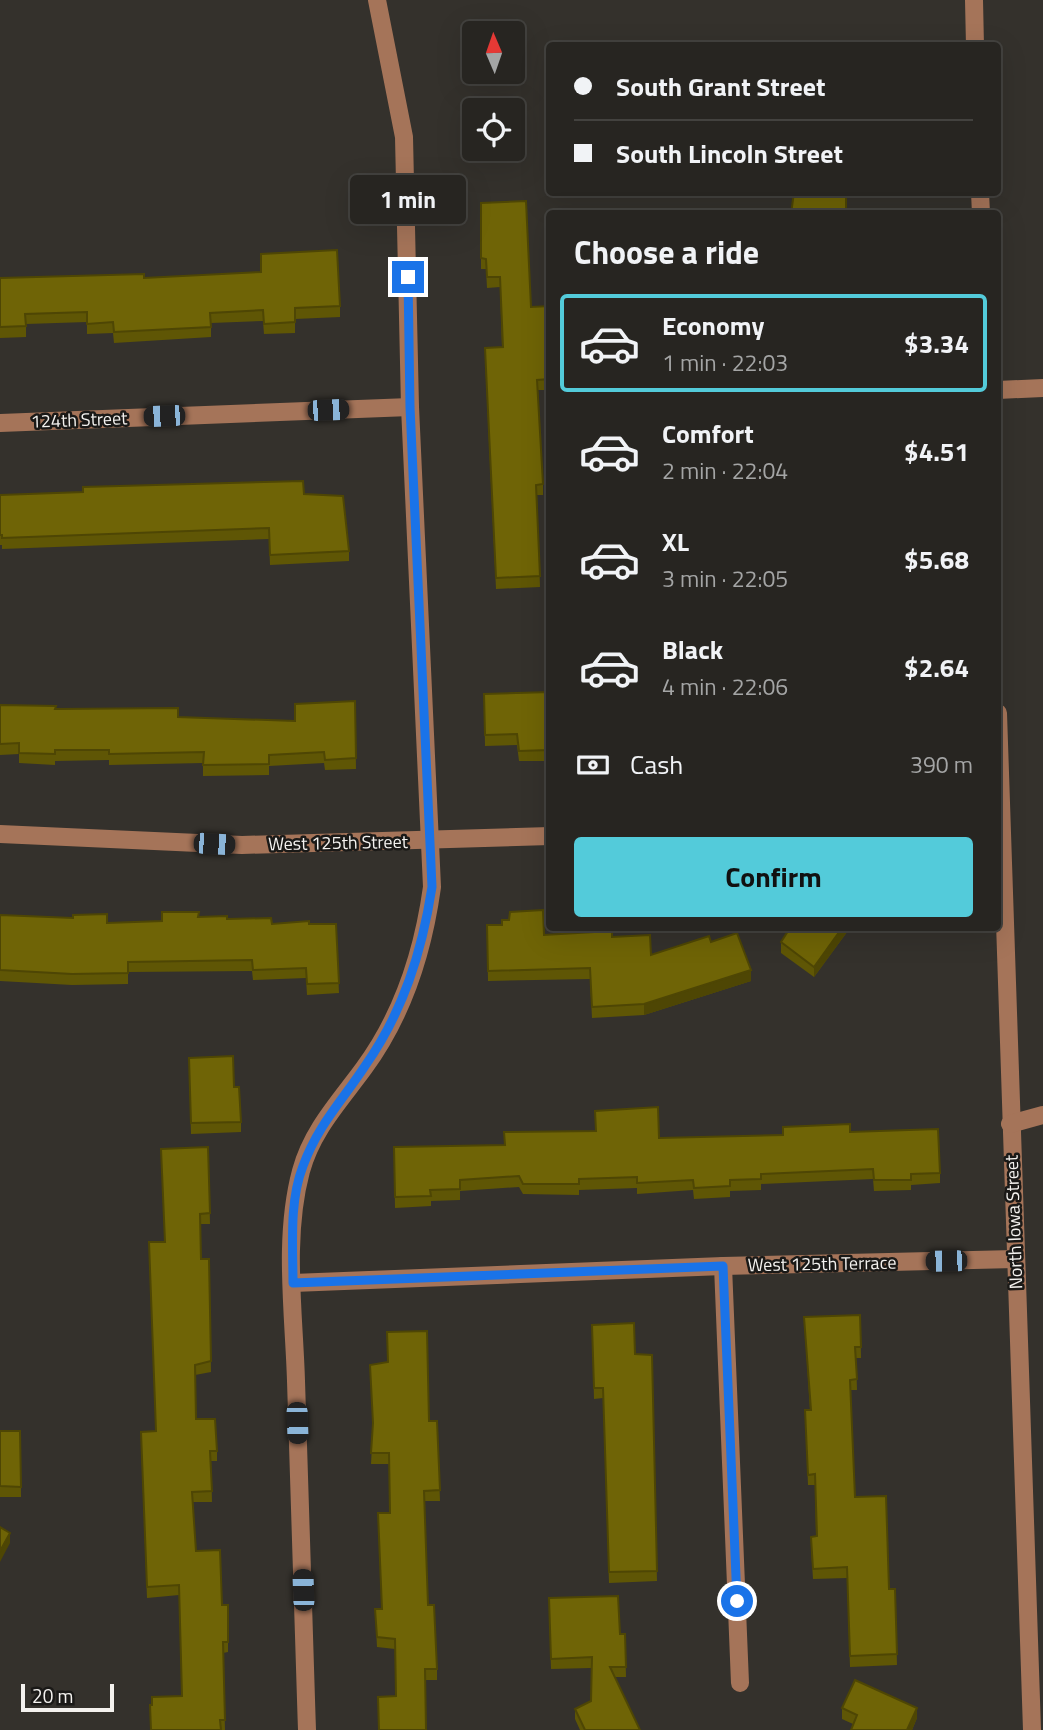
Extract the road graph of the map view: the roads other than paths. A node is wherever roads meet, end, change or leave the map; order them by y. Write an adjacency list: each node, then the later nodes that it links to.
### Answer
1 (377, 0): 6 (street)
2 (974, 0): 3 (street)
3 (975, 42)
4 (1043, 388): 5 (street)
5 (1001, 390)
6 (410, 407): 7 (street, 124th Street); 11 (street)
7 (0, 423)
8 (1001, 816): 13 (street, North Iowa Street)
9 (0, 834): 11 (street, West 125th Street)
10 (546, 836): 11 (street, West 125th Street)
11 (430, 842): 16 (street)
12 (1043, 1115): 13 (street)
13 (1010, 1124): 14 (street, North Iowa Street)
14 (1015, 1259): 15 (street, West 125th Terrace); 19 (street, North Iowa Street)
15 (723, 1266): 16 (street, West 125th Terrace); 17 (street)
16 (293, 1283): 18 (street)
17 (740, 1683)
18 (307, 1730)
19 (1032, 1730)

